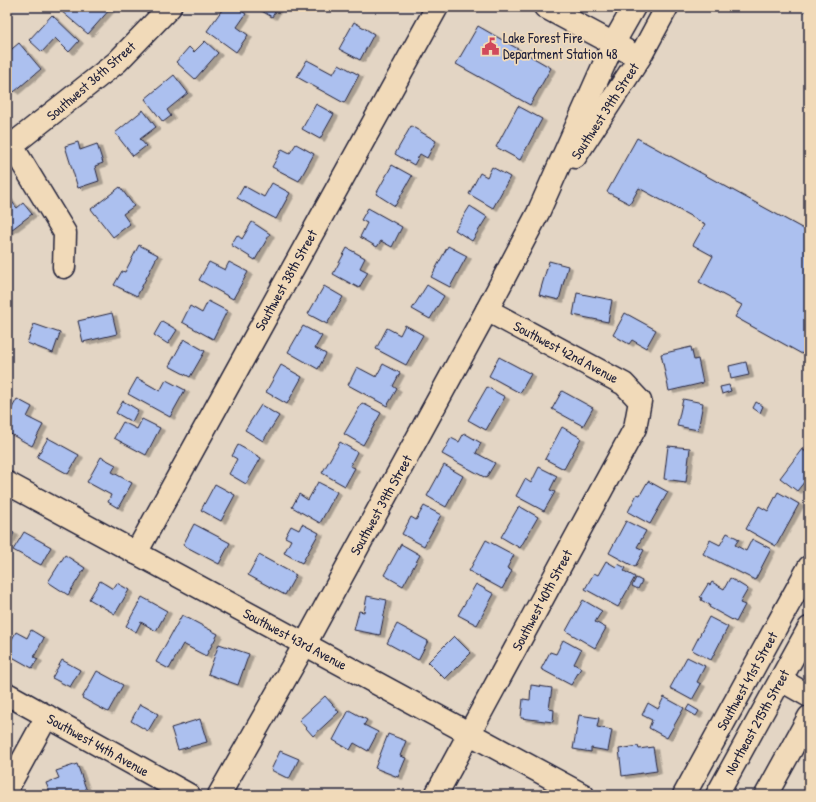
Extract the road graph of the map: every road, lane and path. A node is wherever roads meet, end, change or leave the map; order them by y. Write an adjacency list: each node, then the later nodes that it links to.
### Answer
1 (170, 7): 8 (street, Southwest 36th Street)
2 (437, 7): 14 (street, Southwest 38th Street)
3 (545, 7): 6 (street)
4 (634, 7): 6 (street, Southwest 39th Street)
5 (667, 7): 7 (street, Southwest 39th Street)
6 (614, 44): 7 (street); 9 (street, Southwest 39th Street)
7 (640, 57): 9 (street, Southwest 39th Street)
8 (10, 148): 10 (street)
9 (538, 213): 11 (street, Southwest 39th Street)
10 (64, 267)
11 (487, 310): 12 (street, Southwest 42nd Avenue); 17 (street, Southwest 39th Street)
12 (640, 401): 24 (street, Southwest 40th Street)
13 (7, 483): 14 (street, Southwest 43rd Avenue)
14 (136, 553): 17 (street, Southwest 43rd Avenue)
15 (809, 567): 30 (street, Southwest 41st Street)
16 (809, 628): 18 (street, Northeast 215th Street)
17 (305, 644): 24 (street, Southwest 43rd Avenue); 27 (street, Southwest 39th Street)
18 (802, 659): 19 (street, Northeast 215th Street)
19 (781, 680): 21 (street); 31 (street, Northeast 215th Street)
20 (7, 694): 22 (street, Southwest 44th Avenue)
21 (809, 696)
22 (47, 716): 25 (street); 26 (street, Southwest 44th Avenue)
23 (809, 717): 32 (street)
24 (470, 734): 28 (street, Southwest 40th Street); 29 (street, Southwest 43rd Avenue)
25 (7, 789)
26 (189, 795)
27 (219, 795)
28 (436, 795)
29 (584, 795)
30 (684, 795)
31 (717, 795)
32 (766, 795)

